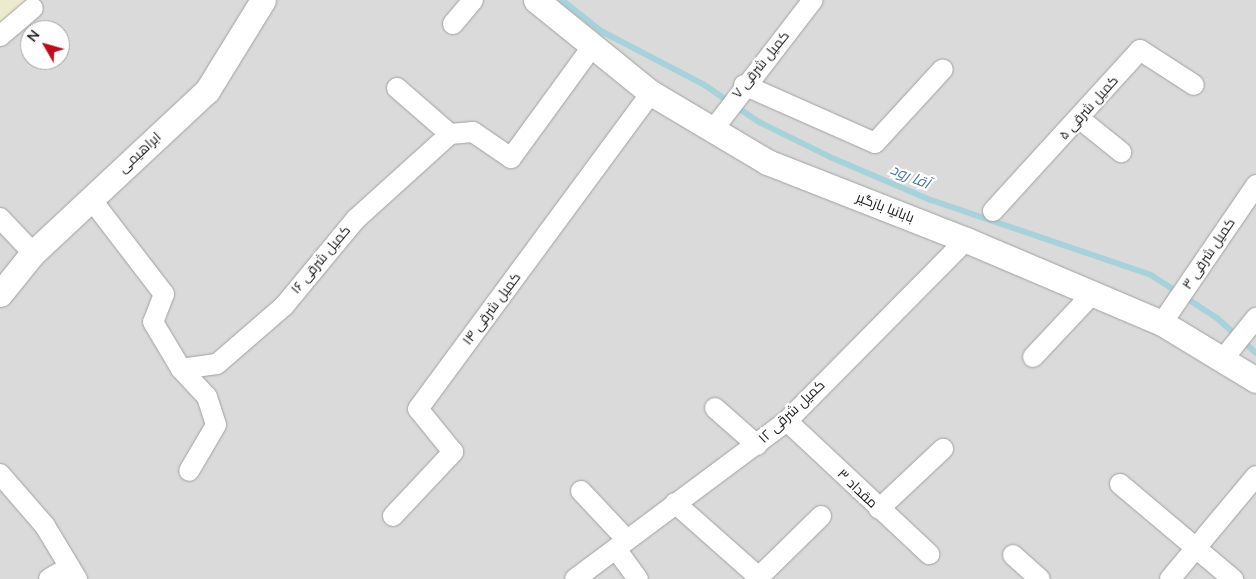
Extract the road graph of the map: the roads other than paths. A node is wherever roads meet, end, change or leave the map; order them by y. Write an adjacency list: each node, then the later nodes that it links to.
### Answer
1 (263, 0): 18 (street, ابراهیمی)
2 (473, 0): 6 (street)
3 (536, 0): 8 (street, بابانیا بازگیر)
4 (813, 0): 13 (street, کمیل شرقی ۷)
5 (33, 8): 7 (street)
6 (453, 24)
7 (0, 36)
8 (592, 47): 12 (street, بابانیا بازگیر); 15 (street)
9 (943, 69): 13 (street)
10 (1194, 84): 14 (street, کمیل شرقی ۵)
11 (397, 88): 15 (street)
12 (652, 93): 13 (street, بابانیا بازگیر); 42 (street, کمیل شرقی ۱۴)
13 (729, 107): 21 (street, بابانیا بازگیر)
14 (1080, 119): 16 (street); 19 (street, کمیل شرقی ۵)
15 (450, 134): 29 (street, کمیل شرقی ۱۶)
16 (1121, 152)
17 (1256, 185): 26 (street, کمیل شرقی ۳)
18 (90, 199): 22 (street, ابراهیمی); 29 (street)
19 (992, 211)
20 (0, 218): 22 (street)
21 (966, 240): 23 (street, بابانیا بازگیر); 32 (street, کمیل شرقی ۱۲)
22 (33, 254): 24 (street, ابراهیمی)
23 (1093, 293): 26 (street, بابانیا بازگیر); 27 (street)
24 (0, 294)
25 (1256, 318): 28 (street)
26 (1162, 323): 28 (street, بابانیا بازگیر)
27 (1033, 357)
28 (1223, 359): 30 (street, بابانیا بازگیر)
29 (181, 369): 35 (street)
30 (1256, 380)
31 (715, 408): 33 (street)
32 (786, 421): 33 (street, کمیل شرقی ۱۲); 41 (street, مقداد ۳)
33 (757, 445): 40 (street, کمیل شرقی ۱۲)
34 (943, 449): 41 (street)
35 (189, 471)
36 (0, 474): 48 (street)
37 (1256, 476): 45 (street)
38 (1120, 484): 45 (street)
39 (581, 491): 44 (street)
40 (675, 503): 44 (street, کمیل شرقی ۱۲); 49 (street)
41 (879, 509): 46 (street, مقداد ۳)
42 (393, 516)
43 (821, 516): 49 (street)
44 (621, 544): 51 (street, کمیل شرقی ۱۲); 52 (street)
45 (1196, 547): 54 (street); 55 (street)
46 (929, 554)
47 (1013, 555): 53 (street)
48 (74, 573): 50 (street)
49 (760, 578)
50 (49, 579)
51 (575, 579)
52 (638, 579)
53 (1040, 579)
54 (1170, 579)
55 (1233, 579)

